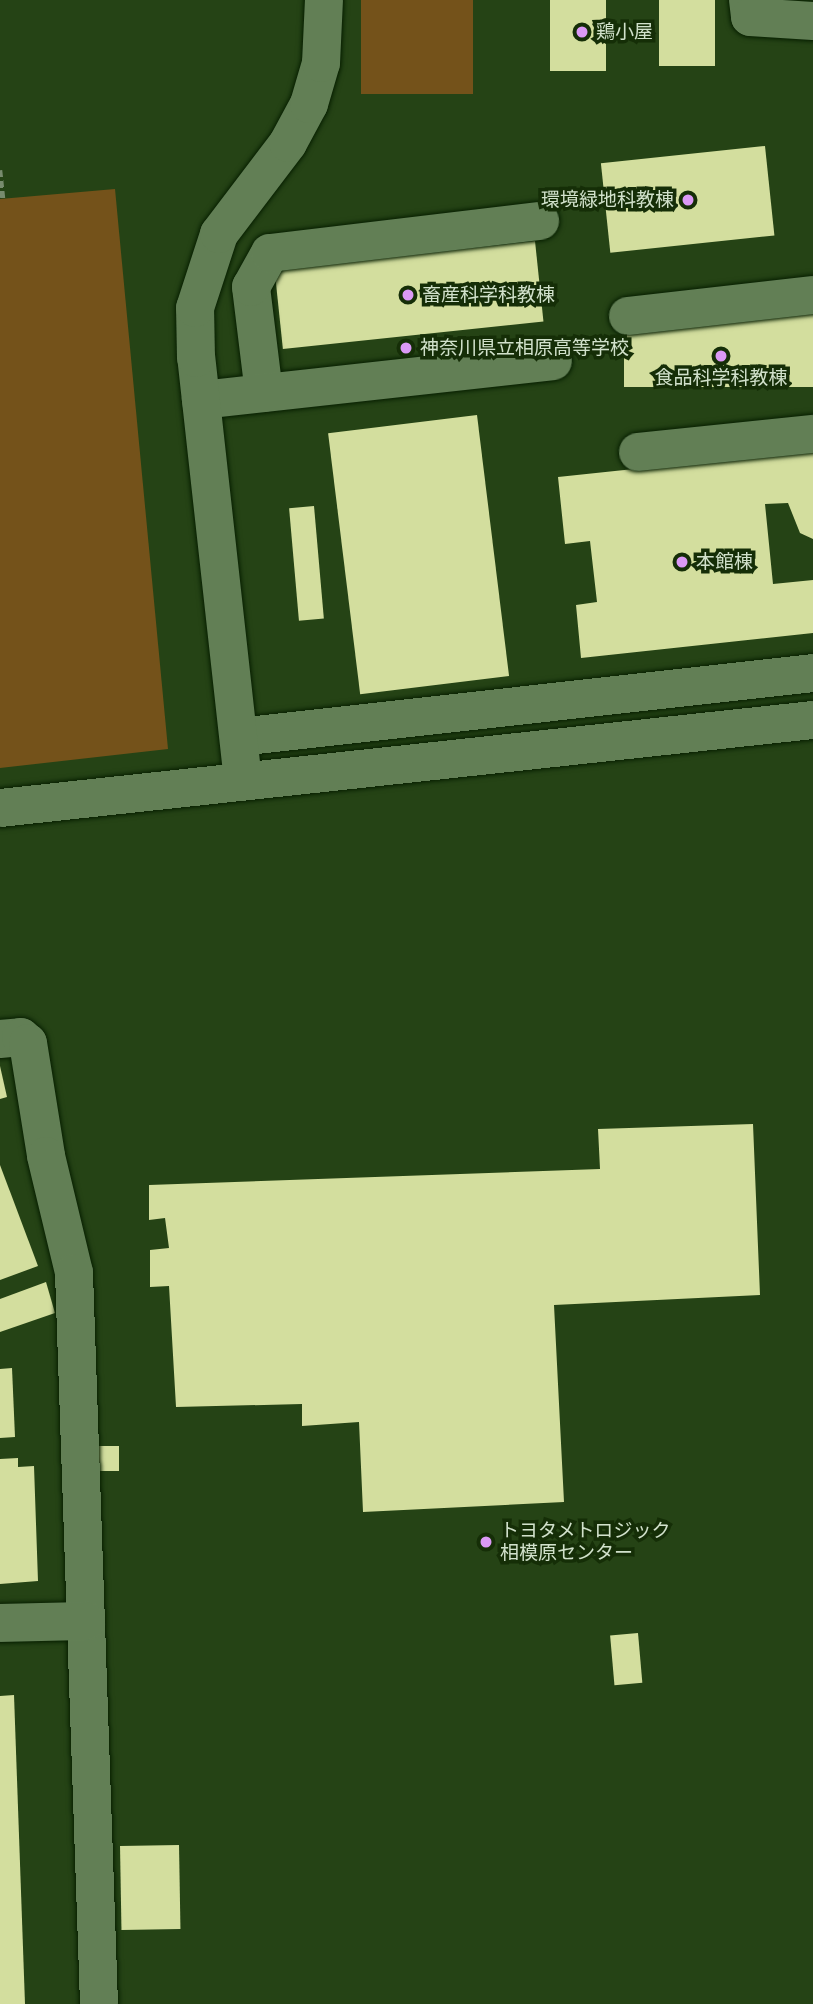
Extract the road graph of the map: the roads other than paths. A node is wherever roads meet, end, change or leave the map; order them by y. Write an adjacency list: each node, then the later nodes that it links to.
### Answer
1 (324, 0): 9 (street)
2 (748, 0): 3 (street)
3 (813, 21)
4 (540, 220): 8 (street)
5 (813, 295): 6 (street)
6 (628, 316)
7 (553, 361): 8 (street)
8 (264, 393): 9 (street)
9 (201, 400): 14 (street)
10 (813, 434): 11 (street)
11 (638, 452)
12 (813, 673): 14 (street)
13 (813, 720): 15 (street)
14 (239, 737): 15 (street)
15 (243, 781): 16 (street)
16 (0, 808)
17 (0, 1039): 18 (street)
18 (86, 1621): 19 (street); 20 (street)
19 (0, 1623)
20 (99, 2004)

